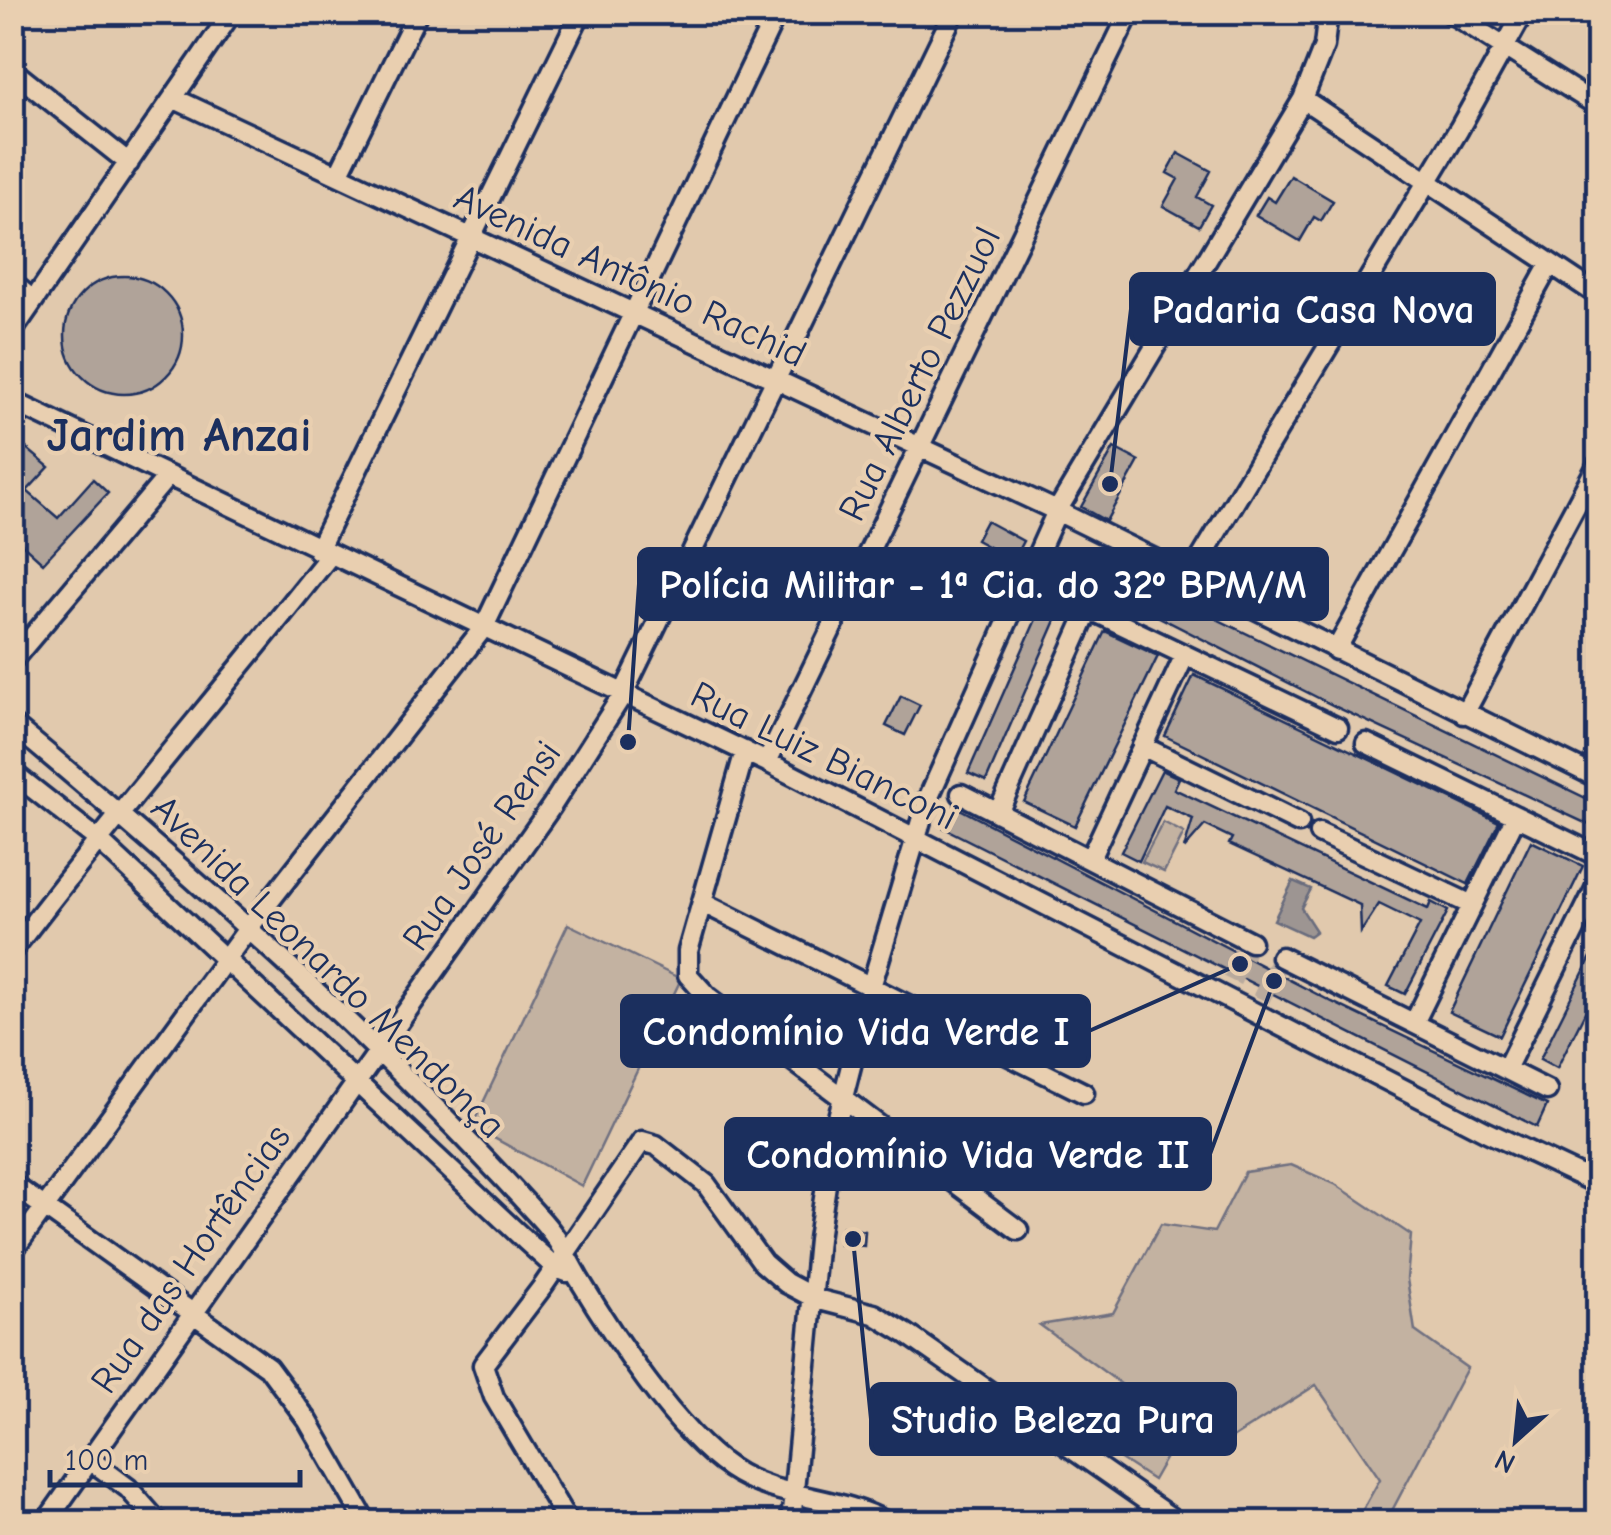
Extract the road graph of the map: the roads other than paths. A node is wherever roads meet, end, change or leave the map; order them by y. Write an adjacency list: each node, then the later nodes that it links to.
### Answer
1 (418, 12): 16 (street)
2 (580, 12): 18 (street)
3 (777, 12): 23 (street)
4 (954, 12): 25 (street, Rua José Rensi)
5 (1130, 12): 27 (street, Rua Alberto Pezzuol)
6 (1328, 12): 13 (street)
7 (1450, 12): 10 (street)
8 (1524, 12): 10 (street)
9 (231, 13): 12 (street)
10 (1508, 47): 14 (street); 17 (street)
11 (12, 70): 15 (street)
12 (175, 99): 15 (street); 16 (street, Avenida Antônio Rachid)
13 (1303, 99): 17 (street); 30 (street)
14 (1598, 106)
15 (129, 163): 22 (street)
16 (338, 175): 18 (street, Avenida Antônio Rachid)
17 (1428, 182): 19 (street); 33 (street)
18 (470, 237): 23 (street, Avenida Antônio Rachid); 31 (street)
19 (1550, 264): 21 (street); 36 (street)
20 (12, 283): 22 (street)
21 (1598, 295)
22 (33, 300): 24 (street)
23 (634, 315): 25 (street, Avenida Antônio Rachid); 35 (street)
24 (12, 332)
25 (776, 382): 27 (street, Avenida Antônio Rachid); 39 (street, Rua José Rensi)
26 (12, 401): 29 (street, Rua Luiz Bianconi)
27 (921, 450): 30 (street, Avenida Antônio Rachid); 47 (street, Rua Alberto Pezzuol)
28 (1598, 464): 40 (street)
29 (167, 477): 31 (street, Rua Luiz Bianconi); 38 (street)
30 (1057, 512): 33 (street, Avenida Antônio Rachid); 56 (street)
31 (324, 552): 35 (street, Rua Luiz Bianconi); 51 (street)
32 (1105, 573): 34 (street)
33 (1190, 578): 36 (street, Avenida Antônio Rachid)
34 (1089, 608): 37 (street); 52 (street)
35 (484, 627): 39 (street, Rua Luiz Bianconi); 63 (street)
36 (1336, 650): 40 (street, Avenida Antônio Rachid)
37 (1185, 655): 42 (street); 44 (street)
38 (12, 661)
39 (623, 694): 45 (street, Rua Luiz Bianconi); 70 (street, Rua José Rensi)
40 (1464, 714): 49 (street, Avenida Antônio Rachid)
41 (12, 724): 51 (street, Avenida Leonardo Mendonça)
42 (1338, 728)
43 (1366, 742): 53 (street)
44 (1142, 746): 54 (street); 59 (street)
45 (745, 751): 47 (street, Rua Luiz Bianconi); 61 (street)
46 (1598, 755): 49 (street)
47 (767, 762): 56 (street, Rua Luiz Bianconi)
48 (12, 772): 57 (street, Avenida Leonardo Mendonça)
49 (1593, 776)
50 (961, 794): 52 (street)
51 (118, 812): 57 (street); 63 (street, Avenida Leonardo Mendonça)
52 (998, 812): 59 (street)
53 (1516, 816): 58 (street); 62 (street)
54 (1299, 823)
55 (1319, 833): 62 (street)
56 (915, 837): 68 (street); 77 (street, Rua Luiz Bianconi)
57 (97, 839): 65 (street); 67 (street, Avenida Leonardo Mendonça)
58 (1598, 856)
59 (1090, 860): 64 (street)
60 (1598, 883): 71 (street)
61 (704, 903): 68 (street); 75 (street)
62 (1472, 905): 69 (street)
63 (247, 930): 67 (street); 70 (street, Avenida Leonardo Mendonça)
64 (1252, 942)
65 (12, 952)
66 (1281, 957): 69 (street)
67 (226, 958): 72 (street, Avenida Leonardo Mendonça); 78 (street)
68 (871, 987): 74 (street); 75 (street)
69 (1414, 1023): 71 (street)
70 (376, 1054): 72 (street, Rua José Rensi); 80 (street, Avenida Leonardo Mendonça)
71 (1506, 1069): 73 (street)
72 (357, 1083): 82 (street, Avenida Leonardo Mendonça); 85 (street, Rua das Hortências)
73 (1547, 1090)
74 (1084, 1093)
75 (842, 1099): 79 (street); 84 (street)
76 (12, 1184): 78 (street)
77 (1598, 1184)
78 (44, 1206): 81 (street); 85 (street)
79 (1018, 1230)
80 (567, 1249): 82 (street); 83 (street, Avenida Leonardo Mendonça); 84 (street)
81 (12, 1252)
82 (556, 1268): 83 (street, Avenida Leonardo Mendonça); 91 (street)
83 (576, 1275): 87 (street, Avenida Leonardo Mendonça)
84 (816, 1299): 87 (street); 94 (street)
85 (194, 1310): 86 (street, Rua das Hortências); 90 (street)
86 (89, 1459): 88 (street, Rua das Hortências); 89 (street)
87 (793, 1495): 92 (street); 93 (street, Avenida Leonardo Mendonça)
88 (46, 1522)
89 (158, 1522)
90 (366, 1522)
91 (568, 1522)
92 (790, 1522)
93 (886, 1522)
94 (1177, 1522)

